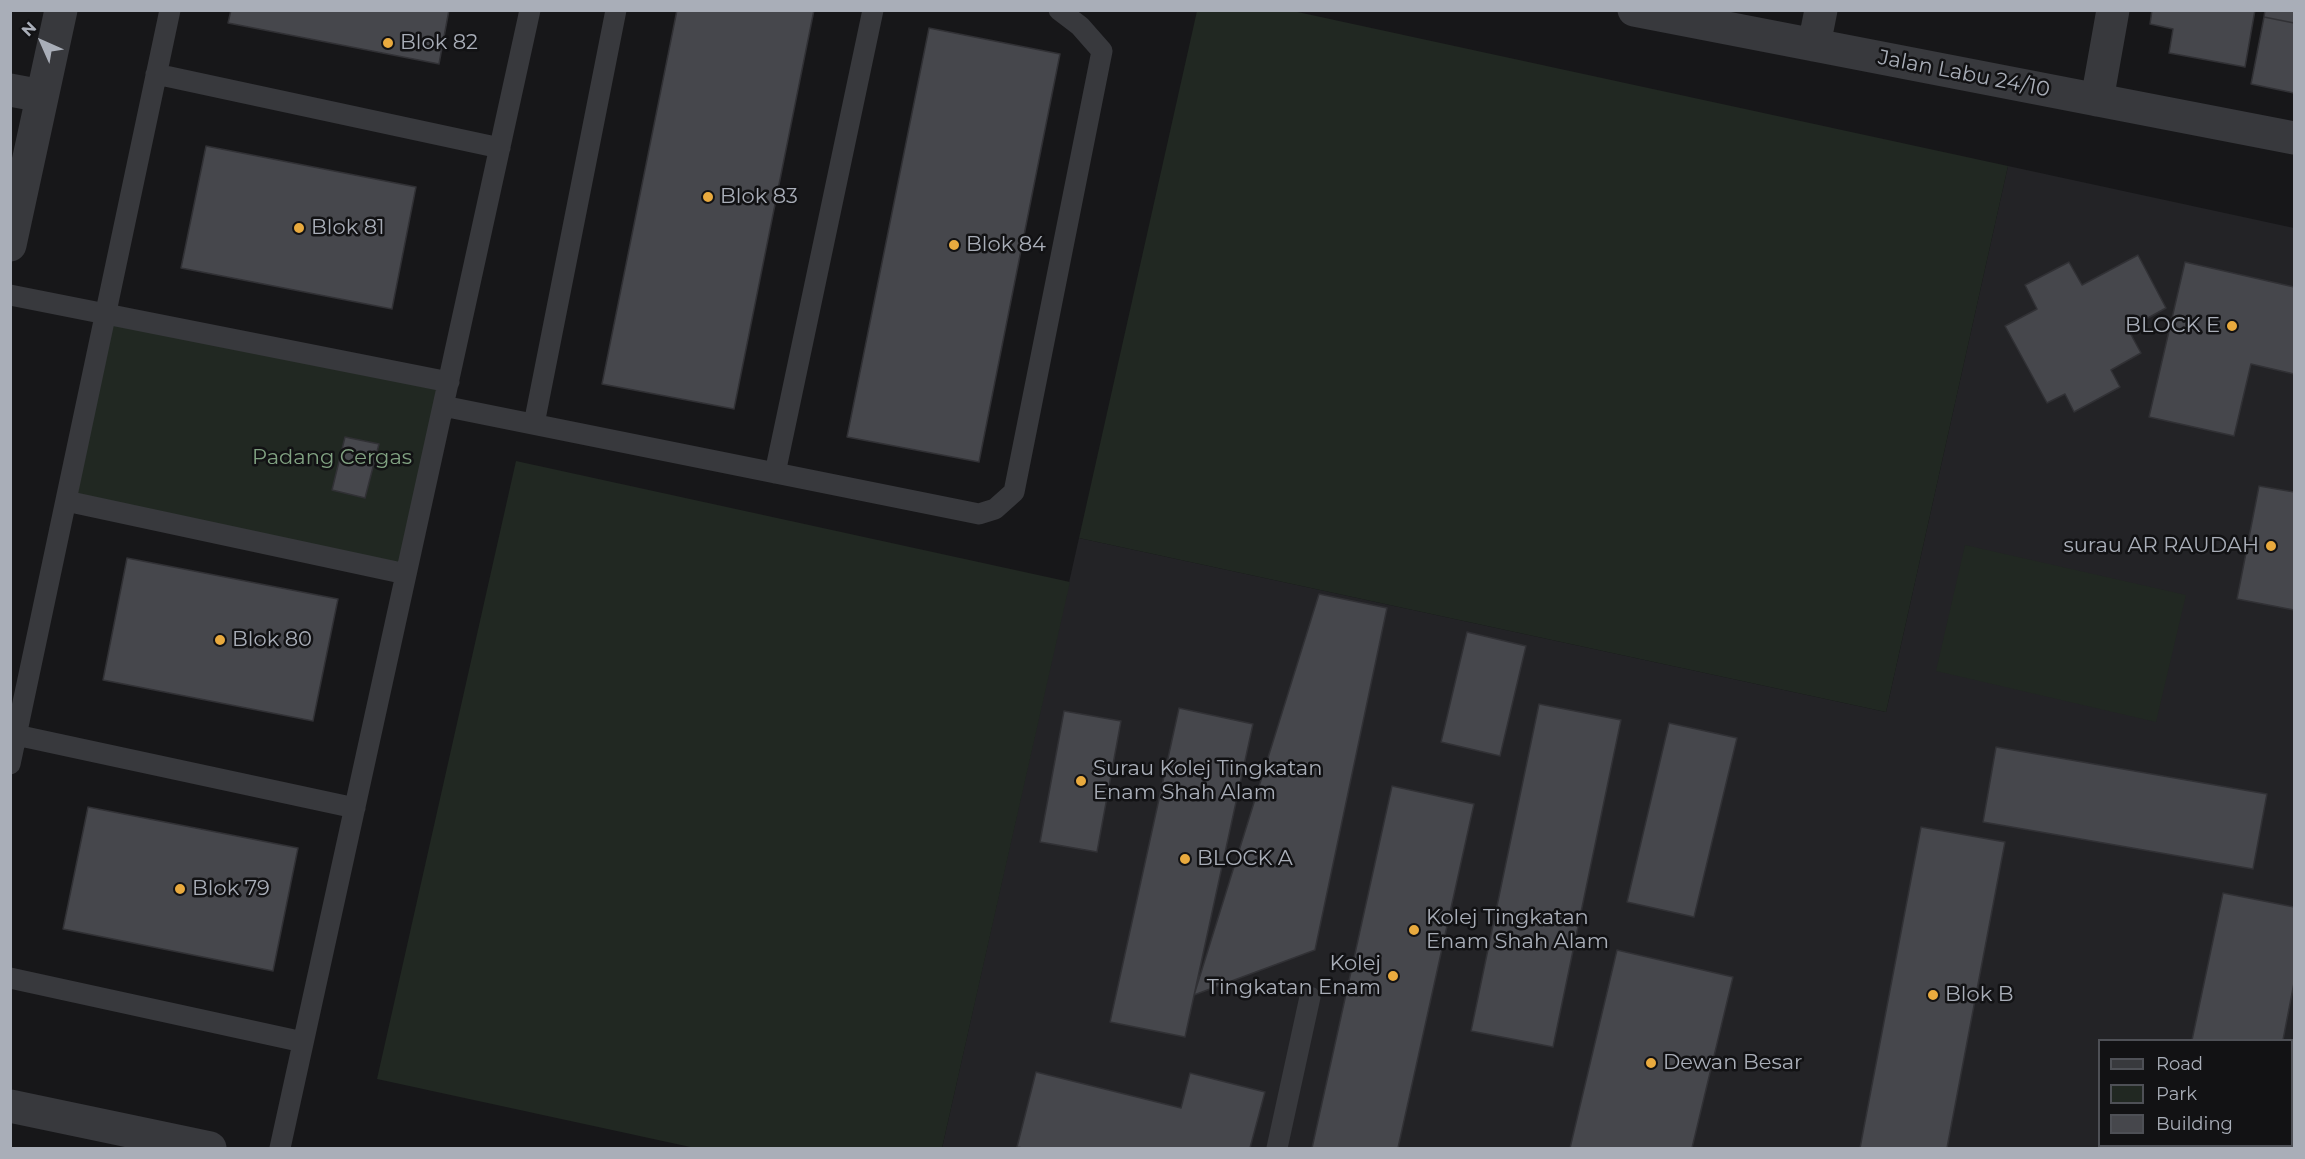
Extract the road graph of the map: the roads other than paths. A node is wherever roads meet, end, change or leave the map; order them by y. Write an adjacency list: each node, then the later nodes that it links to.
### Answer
1 (61, 10): 13 (street)
2 (170, 10): 11 (lane)
3 (530, 10): 16 (lane)
4 (616, 10): 22 (lane)
5 (873, 10): 23 (lane)
6 (1059, 10): 23 (lane)
7 (1634, 10): 10 (street, Jalan Labu 24/10)
8 (1821, 10): 10 (street)
9 (2113, 10): 14 (street)
10 (1814, 45): 14 (street, Jalan Labu 24/10)
11 (156, 74): 16 (lane); 19 (lane)
12 (10, 90): 13 (street)
13 (42, 96): 17 (street)
14 (2097, 100): 15 (street, Jalan Labu 24/10)
15 (2295, 138)
16 (500, 148): 20 (lane)
17 (10, 245)
18 (10, 295): 19 (lane)
19 (106, 314): 20 (lane); 24 (lane)
20 (449, 382): 21 (lane)
21 (443, 405): 22 (lane); 25 (lane)
22 (534, 424): 23 (lane)
23 (775, 473)
24 (66, 501): 25 (lane); 26 (lane)
25 (406, 574): 28 (lane)
26 (16, 735): 27 (lane); 28 (lane)
27 (10, 764)
28 (355, 808): 31 (lane)
29 (10, 978): 31 (lane)
30 (1310, 997): 35 (lane)
31 (303, 1042): 34 (lane)
32 (10, 1106): 33 (street)
33 (210, 1149)
34 (280, 1149)
35 (1277, 1149)

